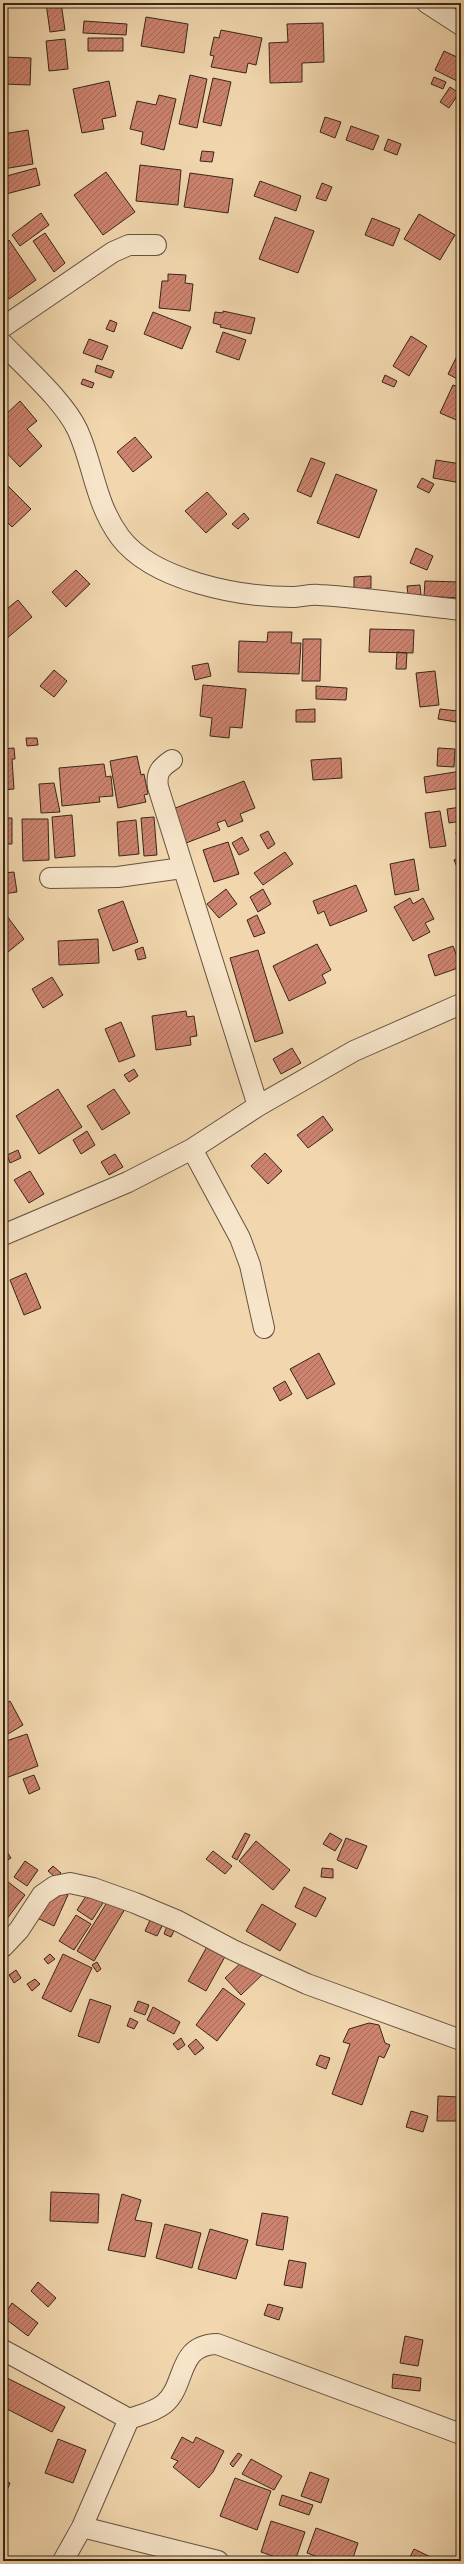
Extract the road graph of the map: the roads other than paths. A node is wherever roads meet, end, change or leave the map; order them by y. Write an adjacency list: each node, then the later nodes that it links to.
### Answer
1 (427, 3): 2 (street)
2 (461, 25)
3 (156, 245): 4 (street)
4 (3, 327)
5 (3, 344): 6 (street)
6 (461, 610)
7 (172, 760): 8 (street)
8 (182, 868): 9 (street); 11 (street)
9 (50, 878)
10 (461, 1004): 11 (street)
11 (258, 1106): 12 (street)
12 (192, 1149): 13 (street); 14 (street)
13 (3, 1236)
14 (264, 1328)
15 (3, 1947): 16 (street)
16 (461, 2040)
17 (3, 2350): 18 (street)
18 (129, 2419): 19 (street); 20 (street)
19 (461, 2434)
20 (82, 2527): 21 (street); 22 (street)
21 (63, 2561)
22 (218, 2561)

